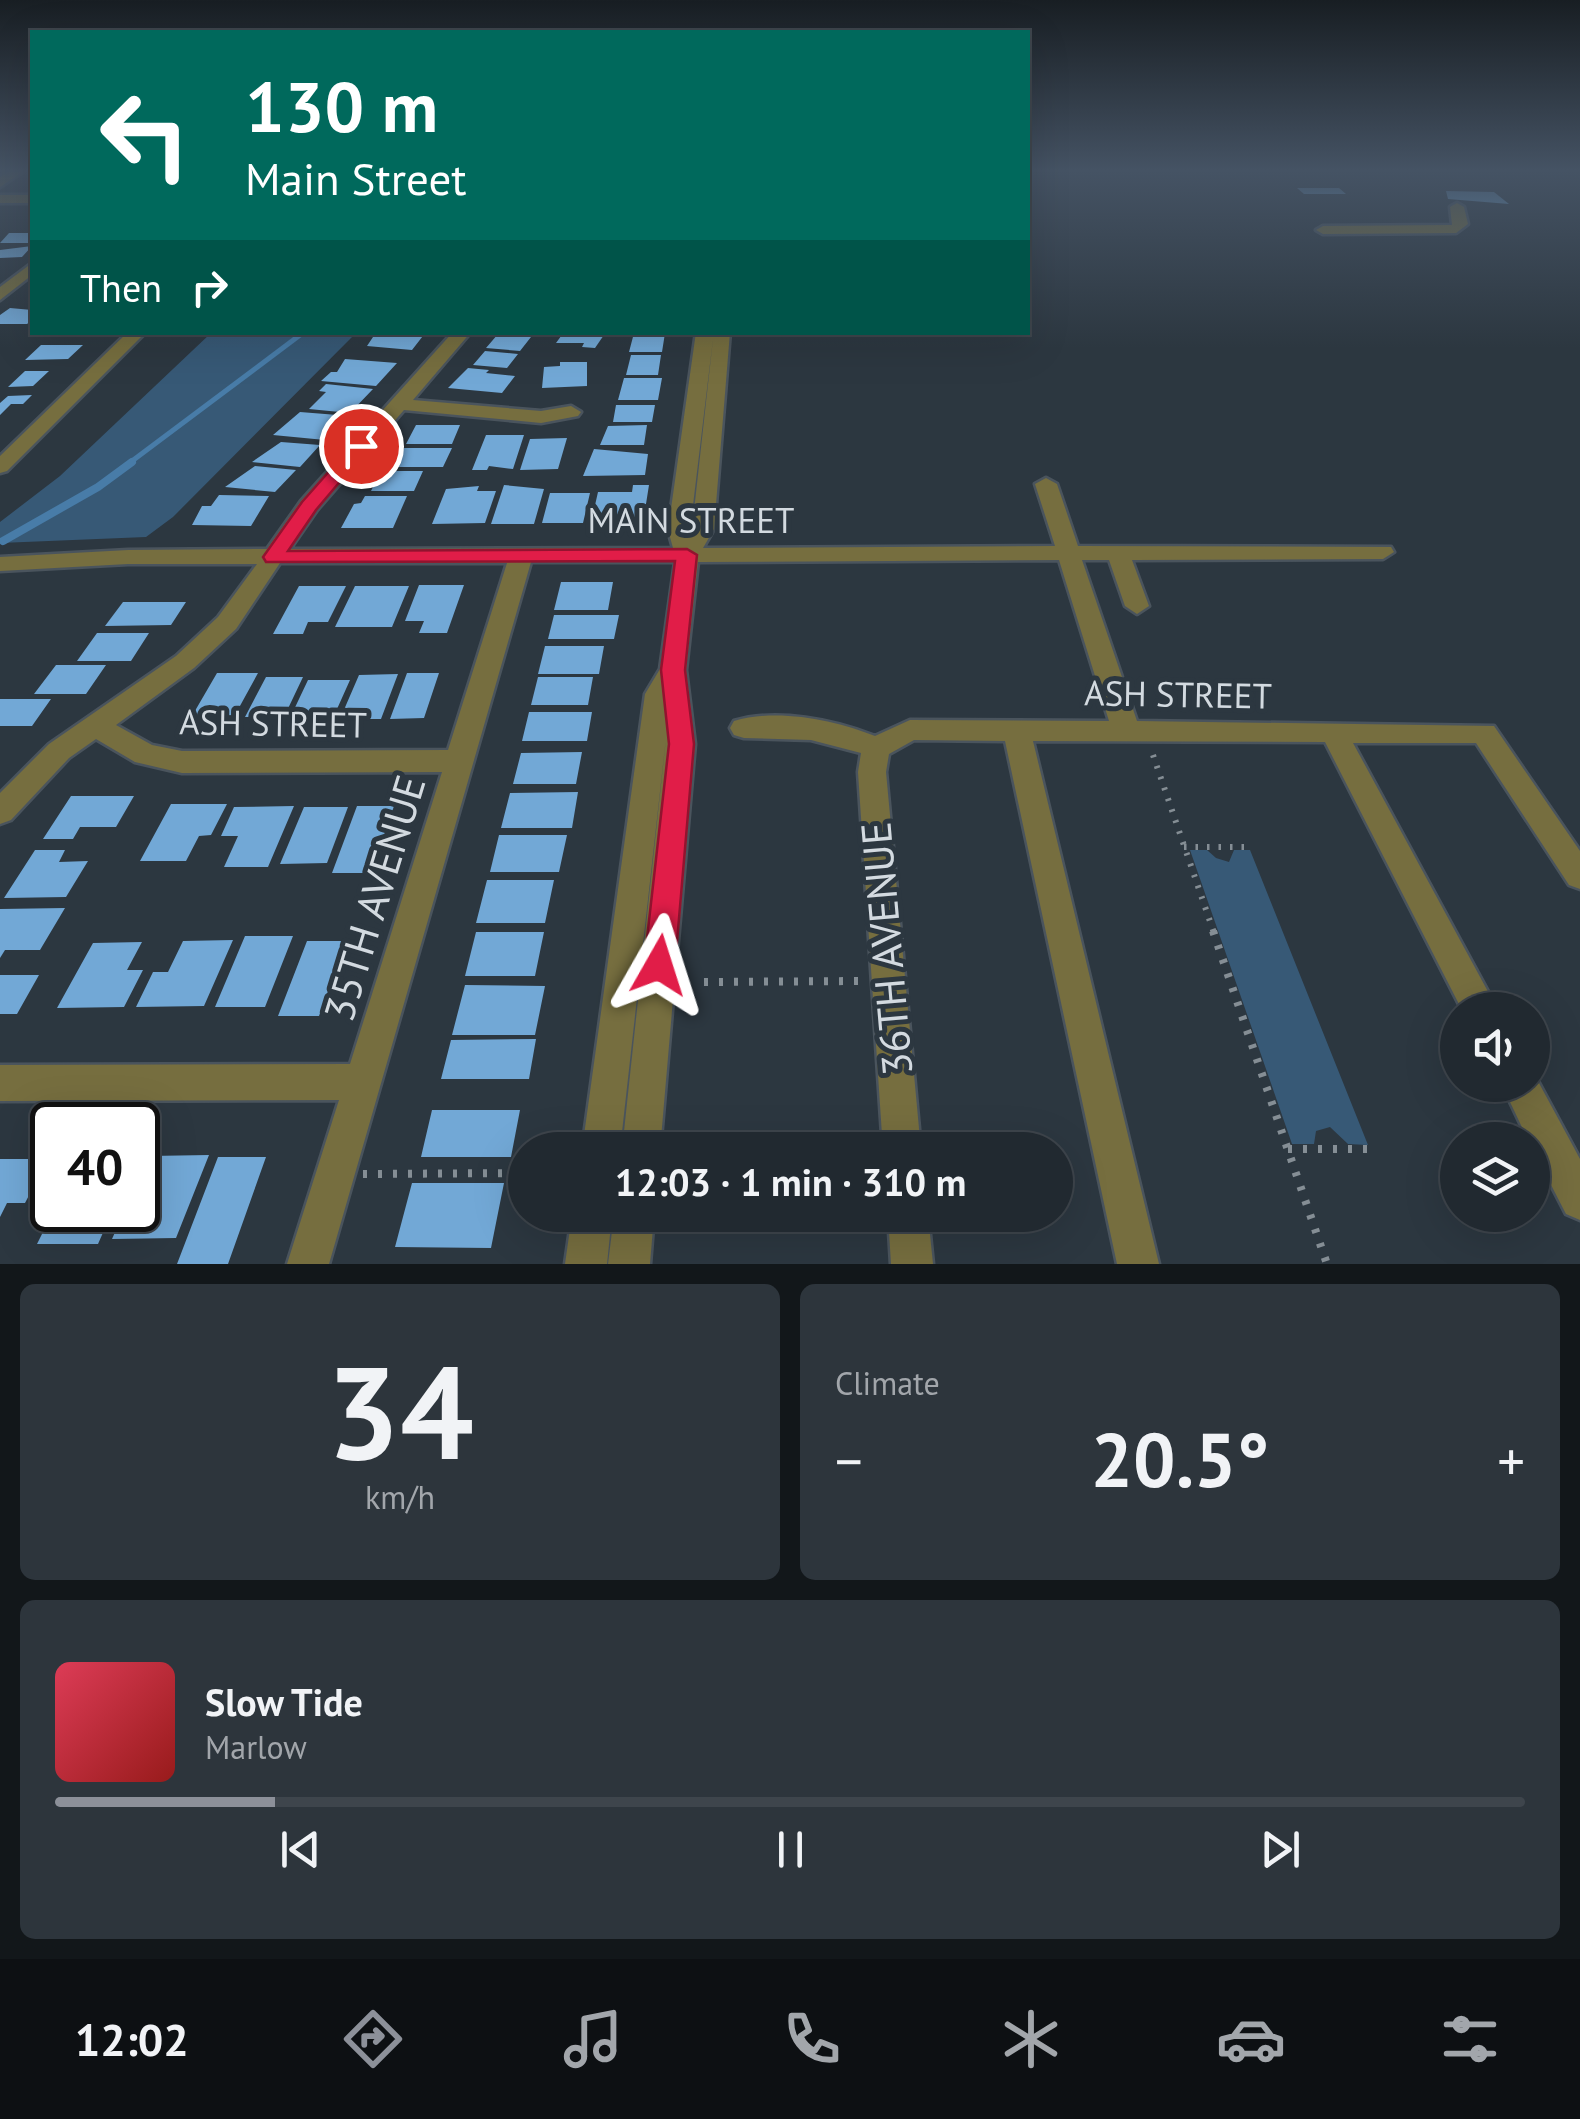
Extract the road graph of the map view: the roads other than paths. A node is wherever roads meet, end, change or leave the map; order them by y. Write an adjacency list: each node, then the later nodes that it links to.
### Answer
1 (30, 270): 2 (street)
2 (0, 295)
3 (135, 335): 9 (street)
4 (461, 335): 7 (street)
5 (705, 335): 14 (street)
6 (722, 335): 14 (street)
7 (399, 404): 8 (street); 16 (street)
8 (571, 412)
9 (0, 467)
10 (1046, 484): 12 (street)
11 (1383, 552): 13 (street, MAIN STREET)
12 (1069, 553): 13 (street, MAIN STREET); 14 (street, MAIN STREET); 23 (street)
13 (1118, 553): 18 (street)
14 (687, 555): 15 (street, MAIN STREET); 19 (street)
15 (521, 556): 16 (street, MAIN STREET); 26 (street, 35TH AVENUE)
16 (274, 557): 17 (street, MAIN STREET); 20 (street)
17 (0, 564)
18 (1137, 606)
19 (673, 670): 33 (street); 34 (street)
20 (94, 724): 26 (street, ASH STREET); 27 (street)
21 (744, 728): 25 (street)
22 (1017, 730): 23 (street, ASH STREET); 25 (street, ASH STREET); 44 (street)
23 (1126, 730): 24 (street, ASH STREET)
24 (1334, 734): 28 (street, ASH STREET); 29 (street)
25 (876, 748): 35 (street, 36TH AVENUE)
26 (460, 761): 30 (street, 35TH AVENUE)
27 (0, 812)
28 (1580, 876)
29 (1470, 992)
30 (363, 1082): 31 (street); 40 (street, 35TH AVENUE)
31 (0, 1083)
32 (1529, 1102): 36 (street)
33 (602, 1132)
34 (642, 1132)
35 (901, 1132)
36 (1580, 1200)
37 (590, 1232): 41 (street)
38 (632, 1232): 42 (street)
39 (909, 1232): 43 (street)
40 (308, 1264)
41 (586, 1264)
42 (629, 1264)
43 (912, 1264)
44 (1138, 1264)

